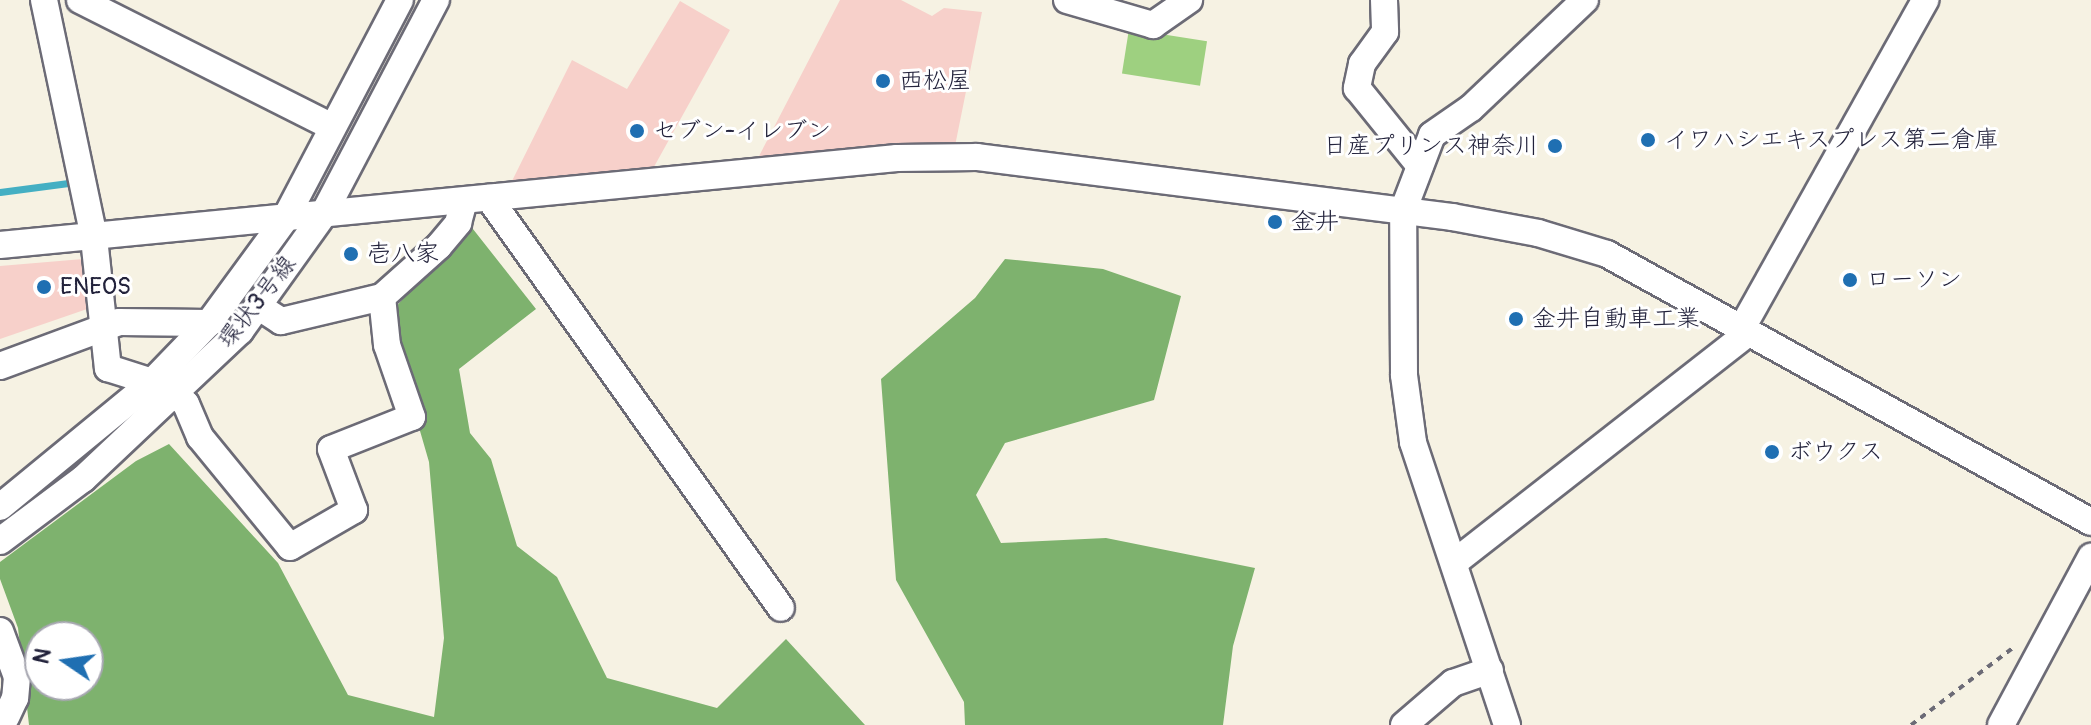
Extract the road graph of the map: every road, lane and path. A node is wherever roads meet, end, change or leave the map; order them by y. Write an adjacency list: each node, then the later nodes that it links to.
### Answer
1 (44, 0): 16 (street)
2 (436, 0): 14 (street, 環状3号線)
3 (1067, 0): 4 (street)
4 (1189, 0)
5 (1384, 0): 11 (street)
6 (1585, 0): 11 (street)
7 (1925, 0): 22 (street)
8 (84, 1): 10 (street)
9 (392, 3): 10 (street, 環状3号線)
10 (332, 127): 15 (street, 環状3号線)
11 (1420, 166): 13 (street)
12 (476, 200): 13 (street); 14 (street); 18 (street); 31 (street)
13 (1403, 211): 22 (street); 30 (street)
14 (323, 215): 15 (street); 19 (street, 環状3号線)
15 (285, 219): 16 (street); 20 (street, 環状3号線)
16 (94, 238): 17 (street); 21 (street)
17 (0, 245)
18 (382, 297): 19 (street); 25 (street)
19 (258, 306): 25 (street, 環状3号線)
20 (209, 323): 21 (street); 24 (street, 環状3号線)
21 (105, 327): 23 (street); 24 (street)
22 (1745, 330): 27 (street); 30 (street)
23 (0, 366)
24 (152, 382): 26 (street, 環状3号線)
25 (176, 395): 28 (street, 環状3号線)
26 (0, 507)
27 (2091, 522)
28 (0, 541)
29 (2091, 557): 39 (street)
30 (1455, 562): 34 (street)
31 (781, 608)
32 (0, 631): 35 (street)
33 (2018, 644): 38 (path)
34 (1490, 670): 36 (street); 37 (street)
35 (6, 717)
36 (1404, 725)
37 (1507, 725)
38 (1911, 725)
39 (2001, 725)

